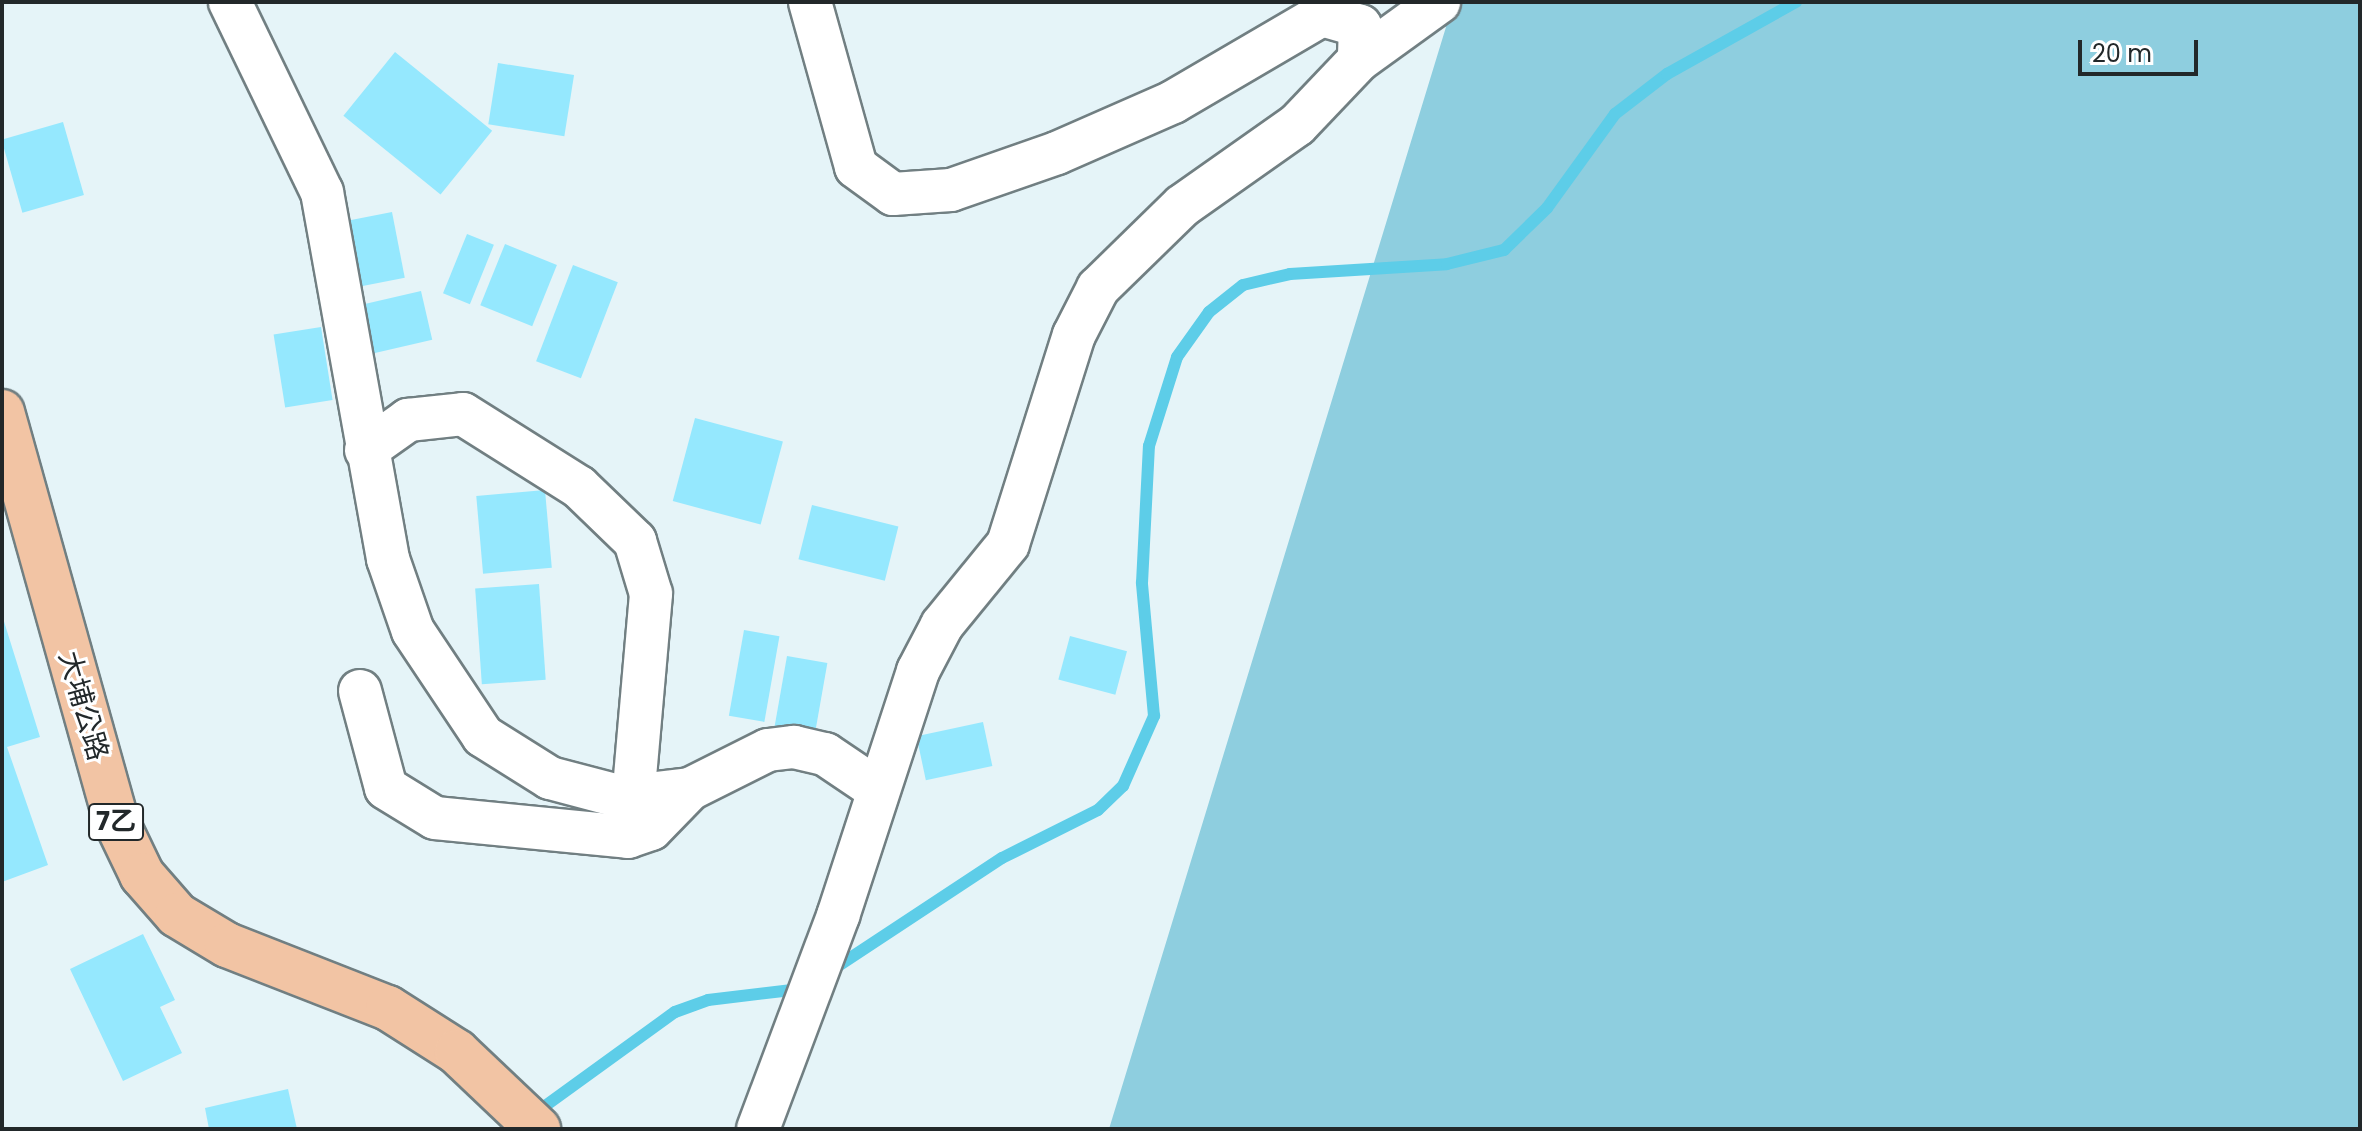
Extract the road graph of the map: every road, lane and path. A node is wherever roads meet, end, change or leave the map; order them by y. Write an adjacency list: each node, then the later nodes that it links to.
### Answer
1 (230, 2): 6 (lane)
2 (810, 2): 4 (lane)
3 (1439, 2): 4 (lane)
4 (1359, 60): 9 (lane)
5 (2, 412): 11 (main road, 大埔公路 / 7乙)
6 (366, 450): 8 (lane); 10 (lane)
7 (360, 691): 10 (lane)
8 (635, 777)
9 (874, 787): 10 (lane); 12 (lane)
10 (690, 789)
11 (538, 1129)
12 (758, 1129)

